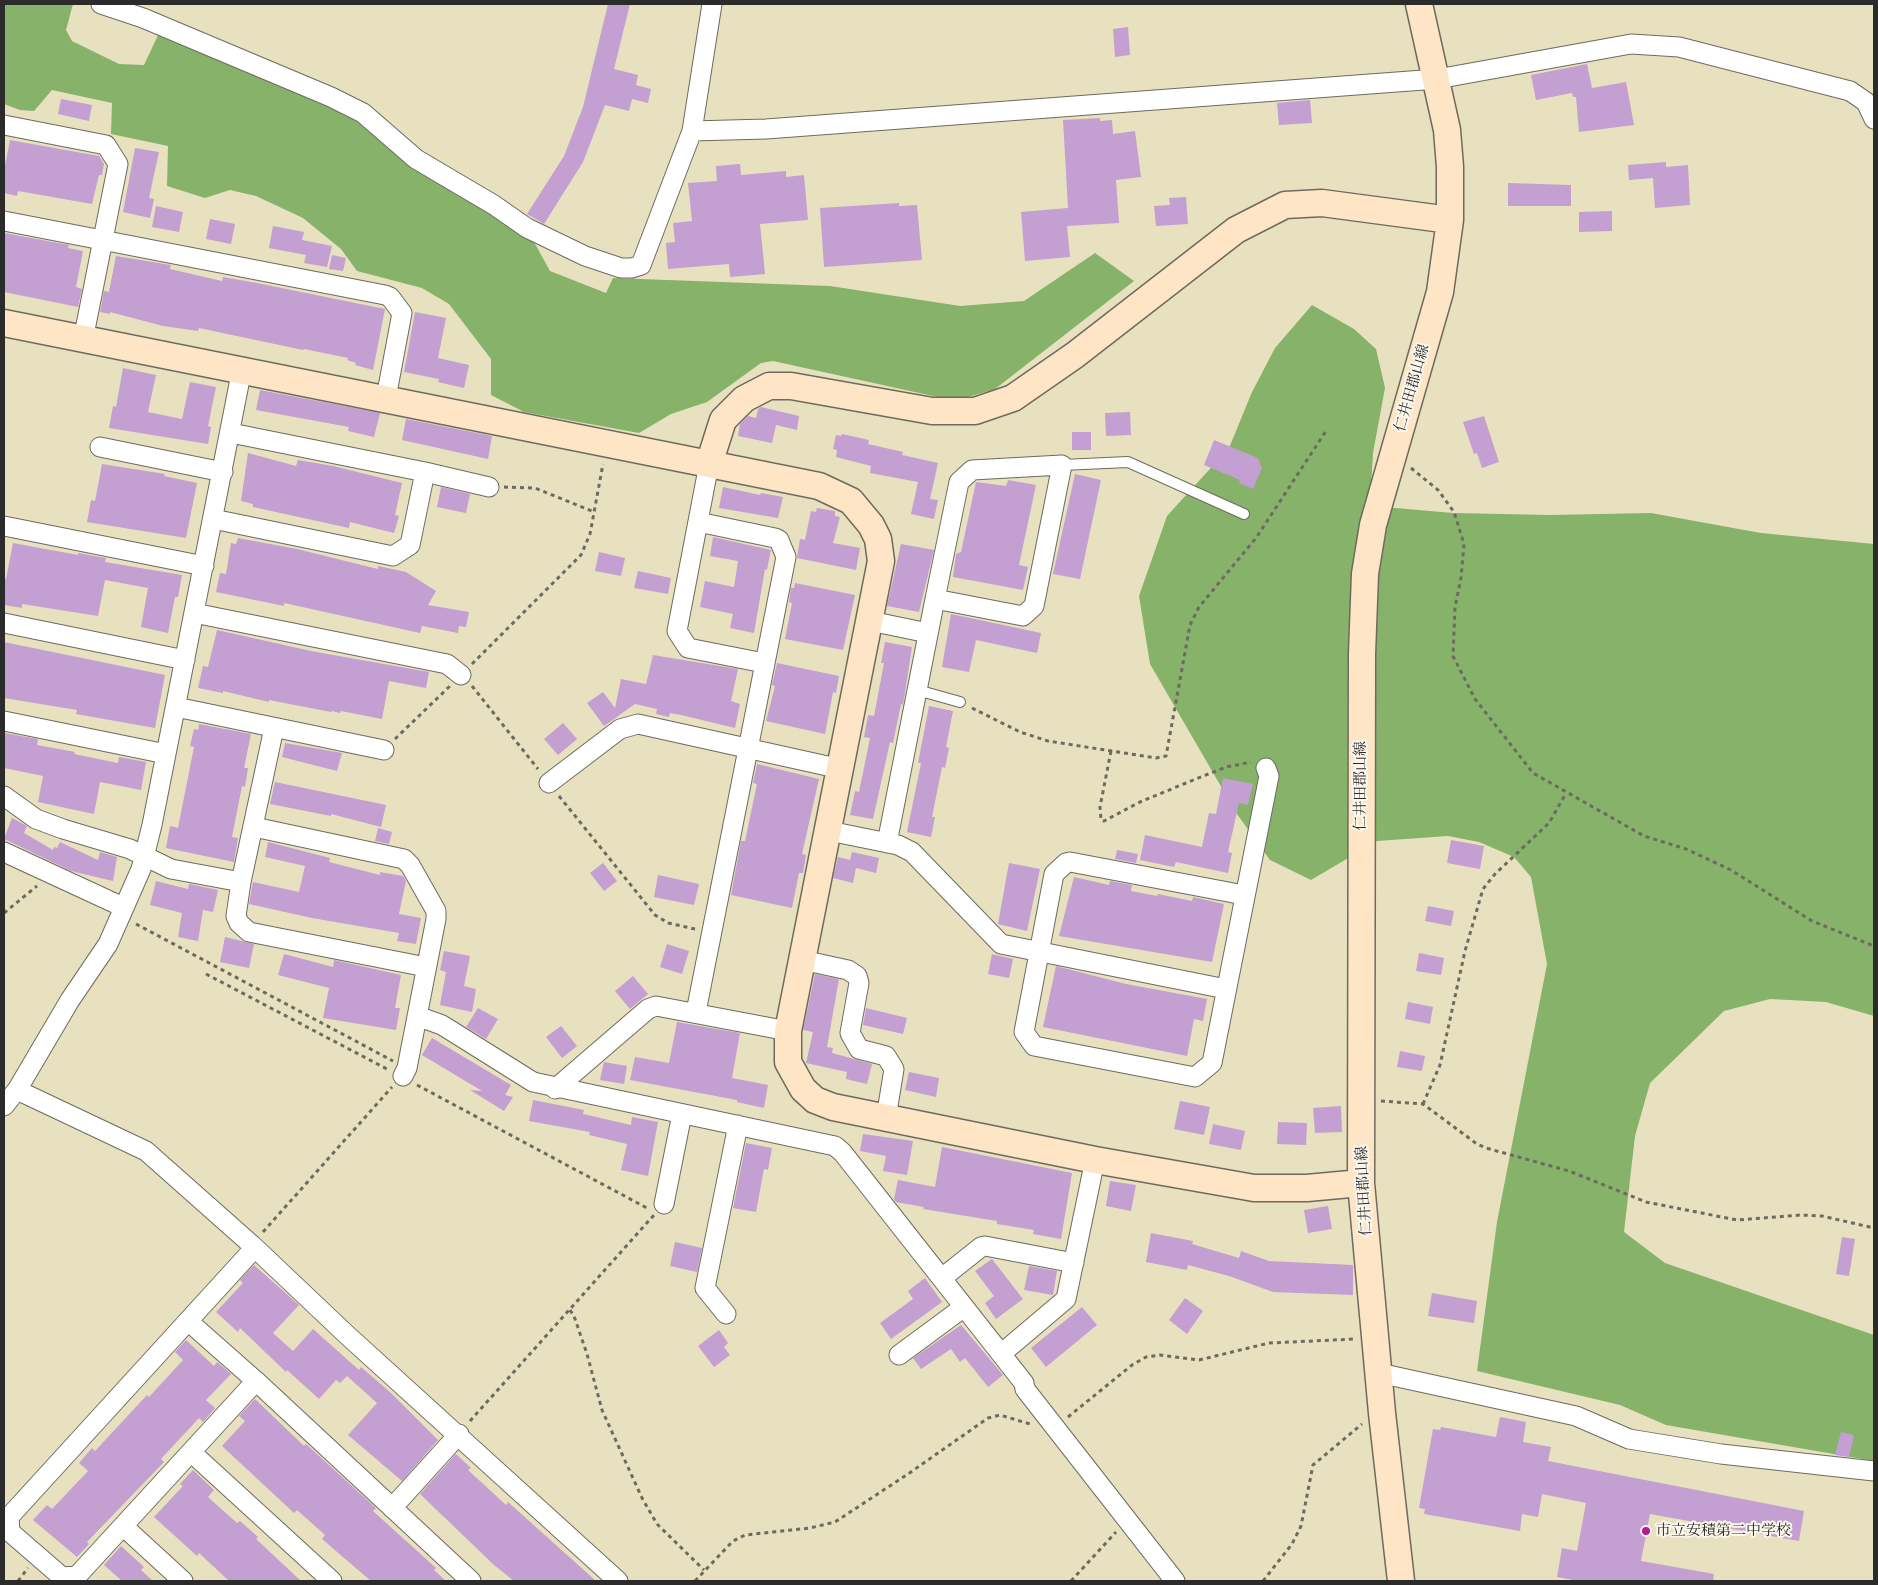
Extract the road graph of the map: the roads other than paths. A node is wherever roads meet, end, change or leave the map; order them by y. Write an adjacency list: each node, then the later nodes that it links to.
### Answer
1 (101, 4): 7 (street)
2 (712, 4): 7 (street)
3 (1420, 4): 4 (street, 仁井田郡山線)
4 (1437, 79): 5 (street); 7 (street); 8 (street, 仁井田郡山線)
5 (1874, 120)
6 (4, 125): 10 (street)
7 (692, 132)
8 (1450, 220): 17 (street); 70 (street, 仁井田郡山線)
9 (4, 221): 10 (street)
10 (104, 241): 12 (street); 14 (street)
11 (4, 323): 12 (street)
12 (83, 340): 13 (street)
13 (242, 369): 14 (street); 15 (street)
14 (386, 398): 17 (street)
15 (231, 433): 19 (street); 20 (street)
16 (100, 447): 19 (street)
17 (709, 464): 24 (street); 29 (street)
18 (1062, 465): 22 (lane); 27 (street); 27 (street)
19 (223, 472): 23 (street)
20 (425, 472): 21 (street); 23 (street)
21 (489, 487)
22 (1244, 514)
23 (213, 519): 26 (street)
24 (698, 522): 33 (street); 33 (street)
25 (4, 526): 26 (street)
26 (204, 566): 28 (street)
27 (935, 599): 31 (street)
28 (194, 612): 32 (street); 34 (street)
29 (870, 621): 31 (street); 44 (street)
30 (4, 623): 32 (street)
31 (928, 633): 35 (street)
32 (185, 660): 37 (street)
33 (764, 663): 41 (street)
34 (461, 675)
35 (917, 690): 36 (lane); 49 (street)
36 (960, 702)
37 (176, 707): 39 (street); 42 (street)
38 (4, 721): 42 (street)
39 (274, 728): 40 (street); 47 (street)
40 (384, 750)
41 (748, 750): 44 (street); 45 (street); 59 (street)
42 (166, 754): 51 (street)
43 (1266, 768): 53 (street)
44 (840, 769): 48 (street)
45 (549, 783)
46 (4, 796): 51 (street)
47 (254, 828): 52 (street); 57 (street)
48 (829, 831): 49 (street); 56 (street)
49 (887, 843): 55 (street)
50 (4, 852): 54 (street)
51 (144, 855): 52 (street); 54 (street)
52 (241, 882): 57 (street)
53 (1244, 896): 55 (street); 58 (street)
54 (121, 911): 64 (street)
55 (1040, 953): 58 (street); 58 (street)
56 (802, 960): 61 (street); 67 (street)
57 (426, 967): 60 (street)
58 (1226, 989)
59 (696, 1012): 61 (street); 63 (street)
60 (417, 1016): 62 (street); 63 (street)
61 (788, 1031): 67 (street)
62 (404, 1074)
63 (555, 1089): 66 (street)
64 (17, 1090): 65 (street); 72 (street)
65 (4, 1106)
66 (682, 1114): 68 (street); 71 (street)
67 (886, 1118): 69 (street)
68 (738, 1125): 74 (street); 76 (street)
69 (1095, 1160): 70 (street); 73 (street)
70 (1361, 1183): 80 (street, 仁井田郡山線)
71 (660, 1209)
72 (252, 1245): 77 (street); 82 (street)
73 (1074, 1264): 74 (street); 78 (street)
74 (942, 1278): 75 (street)
75 (964, 1307): 78 (street); 79 (street)
76 (726, 1314)
77 (188, 1321): 81 (street); 86 (street)
78 (1001, 1354): 91 (street)
79 (899, 1356)
80 (1379, 1373): 84 (street); 92 (street, 仁井田郡山線)
81 (256, 1381): 83 (street); 85 (street)
82 (459, 1434): 85 (street); 90 (street)
83 (191, 1452): 86 (street); 88 (street)
84 (1874, 1472)
85 (392, 1508): 89 (street)
86 (123, 1526): 87 (street)
87 (183, 1581)
88 (332, 1581)
89 (472, 1581)
90 (618, 1581)
91 (1175, 1581)
92 (1402, 1581)

